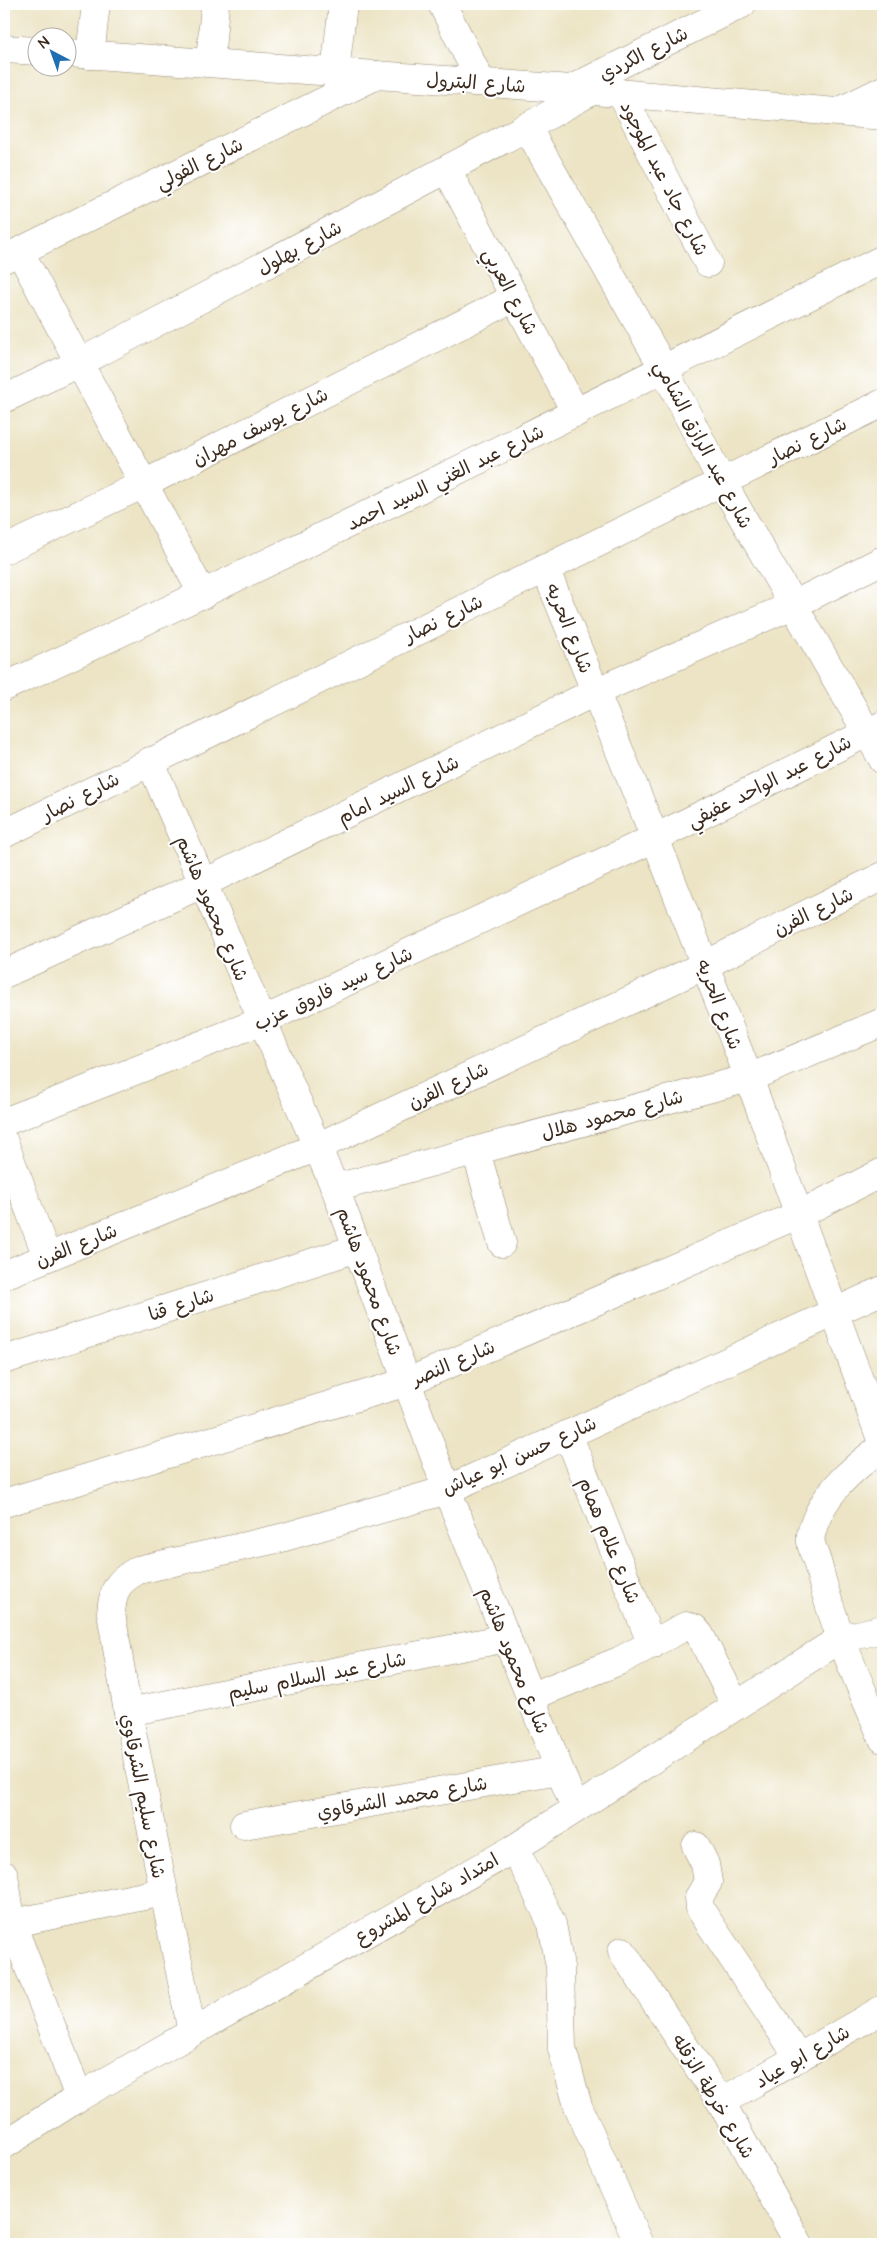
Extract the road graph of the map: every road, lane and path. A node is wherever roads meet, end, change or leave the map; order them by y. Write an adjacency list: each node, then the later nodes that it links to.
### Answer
1 (96, 4): 8 (street)
2 (215, 4): 9 (street)
3 (343, 4): 10 (street)
4 (442, 4): 12 (street)
5 (742, 4): 13 (street, شارع الكردي)
6 (4, 49): 7 (street)
7 (28, 50)
8 (78, 54): 9 (street, شارع البترول)
9 (210, 62): 10 (street, شارع البترول)
10 (335, 72): 11 (street, شارع البترول)
11 (378, 75): 12 (street, شارع البترول); 20 (street, شارع الفولي)
12 (480, 82): 13 (street, شارع البترول)
13 (582, 90): 15 (street, شارع البترول); 18 (street, شارع بهلول)
14 (883, 90): 16 (street)
15 (621, 93): 16 (street, شارع البترول); 22 (street, شارع جاد عبد الموجود)
16 (840, 111): 17 (street, شارع البترول)
17 (883, 116)
18 (527, 128): 19 (street, شارع بهلول); 25 (street, شارع عبد الرازق الشامي)
19 (447, 170): 23 (street, شارع العربي); 24 (street, شارع بهلول)
20 (12, 256): 24 (street, شارع الفولي)
21 (883, 259): 25 (street, شارع عبد الغني السيد احمد)
22 (708, 263)
23 (514, 298): 28 (street, شارع العربي); 30 (street, شارع يوسف مهران)
24 (79, 363): 26 (street, شارع بهلول); 30 (street, شارع الفولي)
25 (664, 369): 28 (street, شارع عبد الغني السيد احمد); 29 (street, شارع عبد الرازق الشامي)
26 (4, 399)
27 (883, 403): 29 (street, شارع نصار)
28 (576, 413): 34 (street, شارع عبد الغني السيد احمد)
29 (722, 482): 33 (street, شارع نصار); 35 (street, شارع عبد الرازق الشامي)
30 (144, 484): 31 (street, شارع يوسف مهران); 34 (street, شارع الفولي)
31 (4, 550)
32 (883, 560): 35 (street, شارع السيد امام)
33 (545, 568): 37 (street, شارع الحريه); 40 (street, شارع نصار)
34 (203, 595): 36 (street, شارع عبد الغني السيد احمد)
35 (793, 605): 37 (street, شارع السيد امام); 38 (street, شارع عبد الرازق الشامي)
36 (4, 687)
37 (596, 692): 42 (street, شارع الحريه); 44 (street, شارع السيد امام)
38 (875, 728): 39 (street, شارع عبد الرازق الشامي); 42 (street, شارع عبد الواحد عفيفي)
39 (883, 760)
40 (150, 761): 41 (street, شارع نصار); 44 (street, شارع محمود هاشم)
41 (4, 834)
42 (655, 838): 45 (street, شارع الحريه); 47 (street, شارع سيد فاروق عزب)
43 (883, 876): 45 (street, شارع الفرن)
44 (202, 884): 46 (street, شارع السيد امام); 47 (street, شارع محمود هاشم)
45 (705, 965): 49 (street, شارع الحريه); 52 (street, شارع الفرن)
46 (4, 974)
47 (262, 1021): 50 (street, شارع سيد فاروق عزب); 52 (street, شارع محمود هاشم)
48 (883, 1022): 49 (street, شارع محمود هلال)
49 (749, 1078): 53 (street, شارع محمود هلال); 56 (street, شارع الحريه)
50 (4, 1122)
51 (4, 1142): 59 (street)
52 (317, 1147): 55 (street, شارع محمود هاشم); 59 (street, شارع الفرن)
53 (476, 1151): 55 (street, شارع محمود هلال); 57 (street)
54 (883, 1172): 56 (street, شارع النصر)
55 (335, 1188): 58 (street, شارع محمود هاشم)
56 (800, 1214): 62 (street, شارع الحريه); 64 (street, شارع النصر)
57 (502, 1243)
58 (358, 1248): 63 (street, شارع قنا); 64 (street, شارع محمود هاشم)
59 (47, 1257): 60 (street, شارع الفرن)
60 (4, 1275)
61 (883, 1290): 62 (street, شارع حسن ابو عياش)
62 (835, 1312): 65 (street, شارع حسن ابو عياش); 66 (street, شارع الحريه)
63 (4, 1360)
64 (407, 1382): 67 (street, شارع محمود هاشم); 68 (street, شارع النصر)
65 (568, 1434): 67 (street, شارع حسن ابو عياش); 73 (street, شارع علام همام)
66 (883, 1445): 72 (street)
67 (447, 1490): 69 (street, شارع حسن ابو عياش); 71 (street, شارع محمود هاشم)
68 (4, 1503)
69 (138, 1570): 76 (street, شارع سليم الشرقاوي)
70 (883, 1629): 72 (street, امتداد شارع المشروع)
71 (507, 1638): 74 (street, شارع محمود هاشم); 76 (street, شارع عبد السلام سليم)
72 (840, 1639): 75 (street, امتداد شارع المشروع); 77 (street)
73 (652, 1645): 74 (street); 75 (street)
74 (530, 1697): 78 (street, شارع محمود هاشم)
75 (736, 1706): 79 (street, امتداد شارع المشروع)
76 (128, 1712): 84 (street, شارع سليم الشرقاوي)
77 (883, 1739)
78 (559, 1770): 79 (street, شارع محمود هاشم); 80 (street, شارع محمد الشرقاوي)
79 (574, 1808): 82 (street, امتداد شارع المشروع)
80 (244, 1825)
81 (696, 1846): 89 (street)
82 (515, 1848): 88 (street, امتداد شارع المشروع); 93 (street)
83 (4, 1875): 85 (street)
84 (163, 1892): 85 (street); 88 (street, شارع سليم الشرقاوي)
85 (8, 1924): 90 (street)
86 (622, 1951): 91 (street, شارع خرطة الزقله)
87 (883, 2009): 89 (street, شارع ابو عياد)
88 (192, 2032): 90 (street, امتداد شارع المشروع)
89 (799, 2058): 91 (street, شارع ابو عياد)
90 (79, 2097): 92 (street, امتداد شارع المشروع)
91 (721, 2102): 94 (street, شارع خرطة الزقله)
92 (4, 2145)
93 (639, 2244)
94 (799, 2244)

